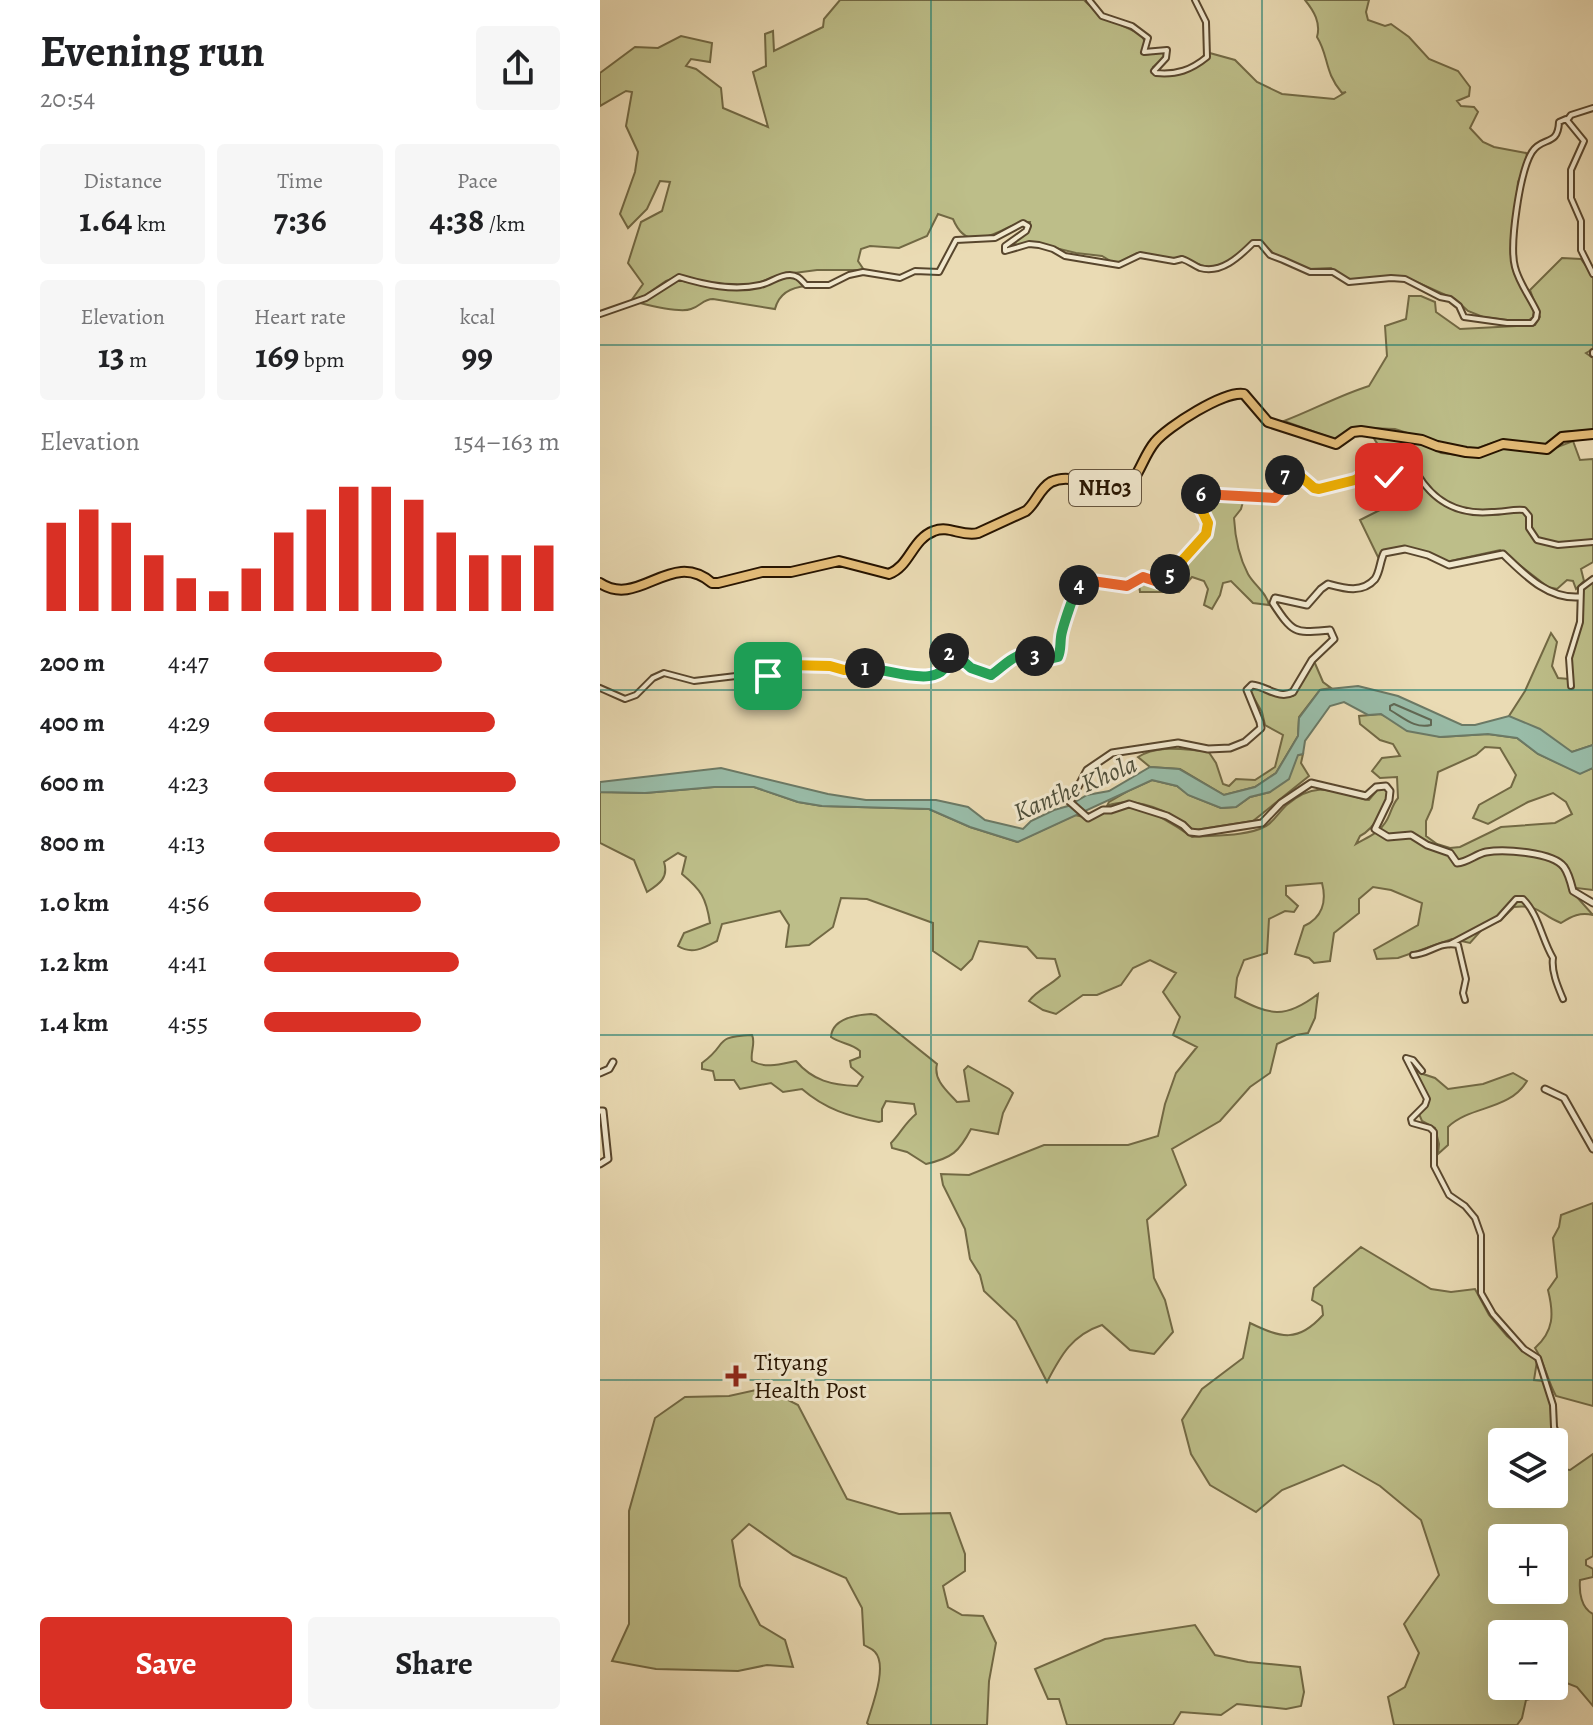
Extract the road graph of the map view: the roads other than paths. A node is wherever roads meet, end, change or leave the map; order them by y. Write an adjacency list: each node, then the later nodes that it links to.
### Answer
1 (1089, 0): 2 (street)
2 (1195, 0)
3 (1593, 108): 4 (street)
4 (1568, 119): 5 (street); 6 (street)
5 (1593, 274)
6 (600, 314)
7 (1593, 434): 10 (main road, NH03)
8 (1593, 542): 13 (street)
9 (1593, 579): 11 (street)
10 (600, 583)
11 (1579, 597): 12 (street); 14 (street)
12 (1571, 686)
13 (600, 688)
14 (1593, 903)
15 (1450, 944): 16 (street); 17 (street); 18 (street)
16 (1413, 955)
17 (1563, 999)
18 (1465, 1000)
19 (613, 1062): 21 (street)
20 (1422, 1071): 26 (street)
21 (600, 1073)
22 (1545, 1089): 24 (street)
23 (600, 1111): 25 (street)
24 (1593, 1149)
25 (600, 1164)
26 (1556, 1428)

